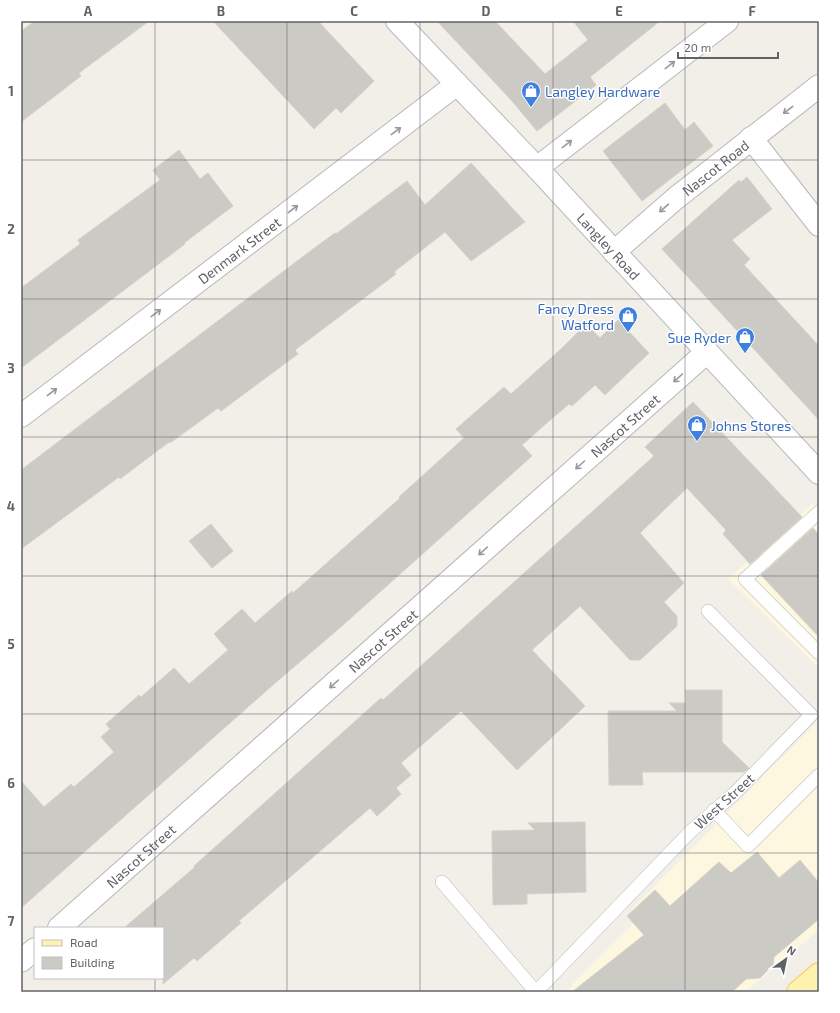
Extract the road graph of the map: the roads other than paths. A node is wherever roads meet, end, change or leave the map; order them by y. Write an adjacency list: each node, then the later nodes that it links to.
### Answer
1 (397, 21): 3 (street, Langley Road)
2 (727, 21): 6 (street, one-way to 2)
3 (457, 84): 6 (street, Langley Road); 10 (street, Denmark Street, one-way to 3)
4 (819, 86): 5 (street, Nascot Road, one-way to 5)
5 (752, 138): 7 (street); 8 (street, Nascot Road, one-way to 8)
6 (537, 168): 8 (street, Langley Road)
7 (819, 225)
8 (614, 252): 9 (street, Langley Road)
9 (707, 352): 11 (street, Langley Road); 18 (street, Nascot Street, one-way to 18)
10 (21, 416)
11 (819, 473)
12 (819, 512): 14 (lane)
13 (708, 611): 16 (lane, West Street)
14 (819, 653)
15 (819, 775): 16 (lane)
16 (714, 810): 22 (lane, West Street)
17 (442, 882): 22 (lane)
18 (59, 927)
19 (34, 950): 20 (street)
20 (21, 961)
21 (819, 974): 23 (main road)
22 (536, 992)
23 (798, 992)

